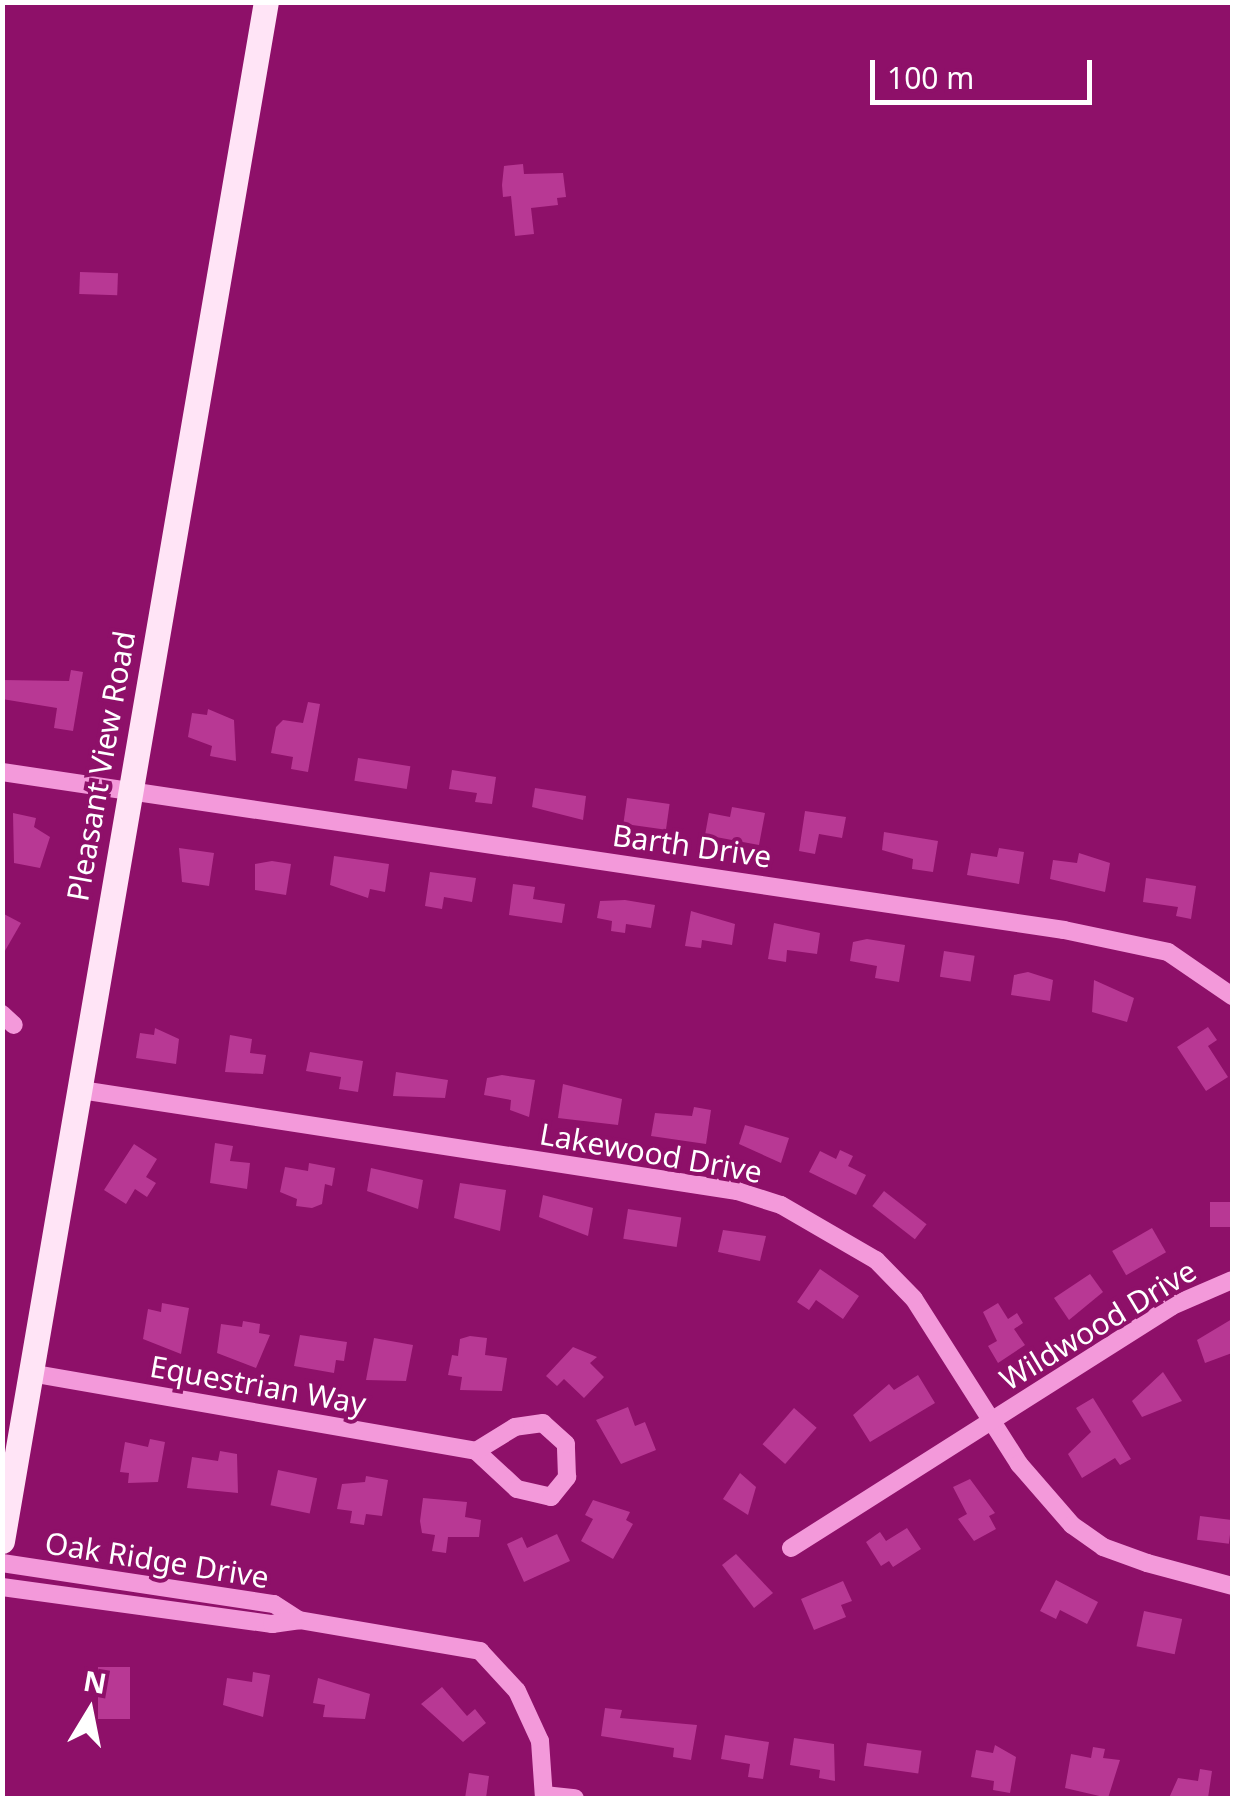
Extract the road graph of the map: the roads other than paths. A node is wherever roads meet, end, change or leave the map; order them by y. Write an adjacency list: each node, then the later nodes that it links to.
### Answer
1 (266, 2): 3 (main road, Pleasant View Road)
2 (2, 772): 3 (street, Barth Drive)
3 (128, 790): 4 (street, Barth Drive); 5 (main road, Pleasant View Road)
4 (1232, 996)
5 (82, 1090): 7 (main road, Pleasant View Road); 8 (street, Lakewood Drive)
6 (1232, 1280): 8 (street, Wildwood Drive)
7 (30, 1373): 9 (street, Equestrian Way); 10 (main road, Pleasant View Road)
8 (993, 1421): 11 (street, Wildwood Drive); 13 (street, Lakewood Drive)
9 (476, 1451): 9 (street)
10 (2, 1541)
11 (791, 1548)
12 (2, 1563): 15 (street, Oak Ridge Drive)
13 (1232, 1586)
14 (2, 1587): 15 (street, Oak Ridge Drive)
15 (299, 1620): 16 (street, Oak Ridge Drive)
16 (544, 1796): 17 (street)
17 (575, 1798)

